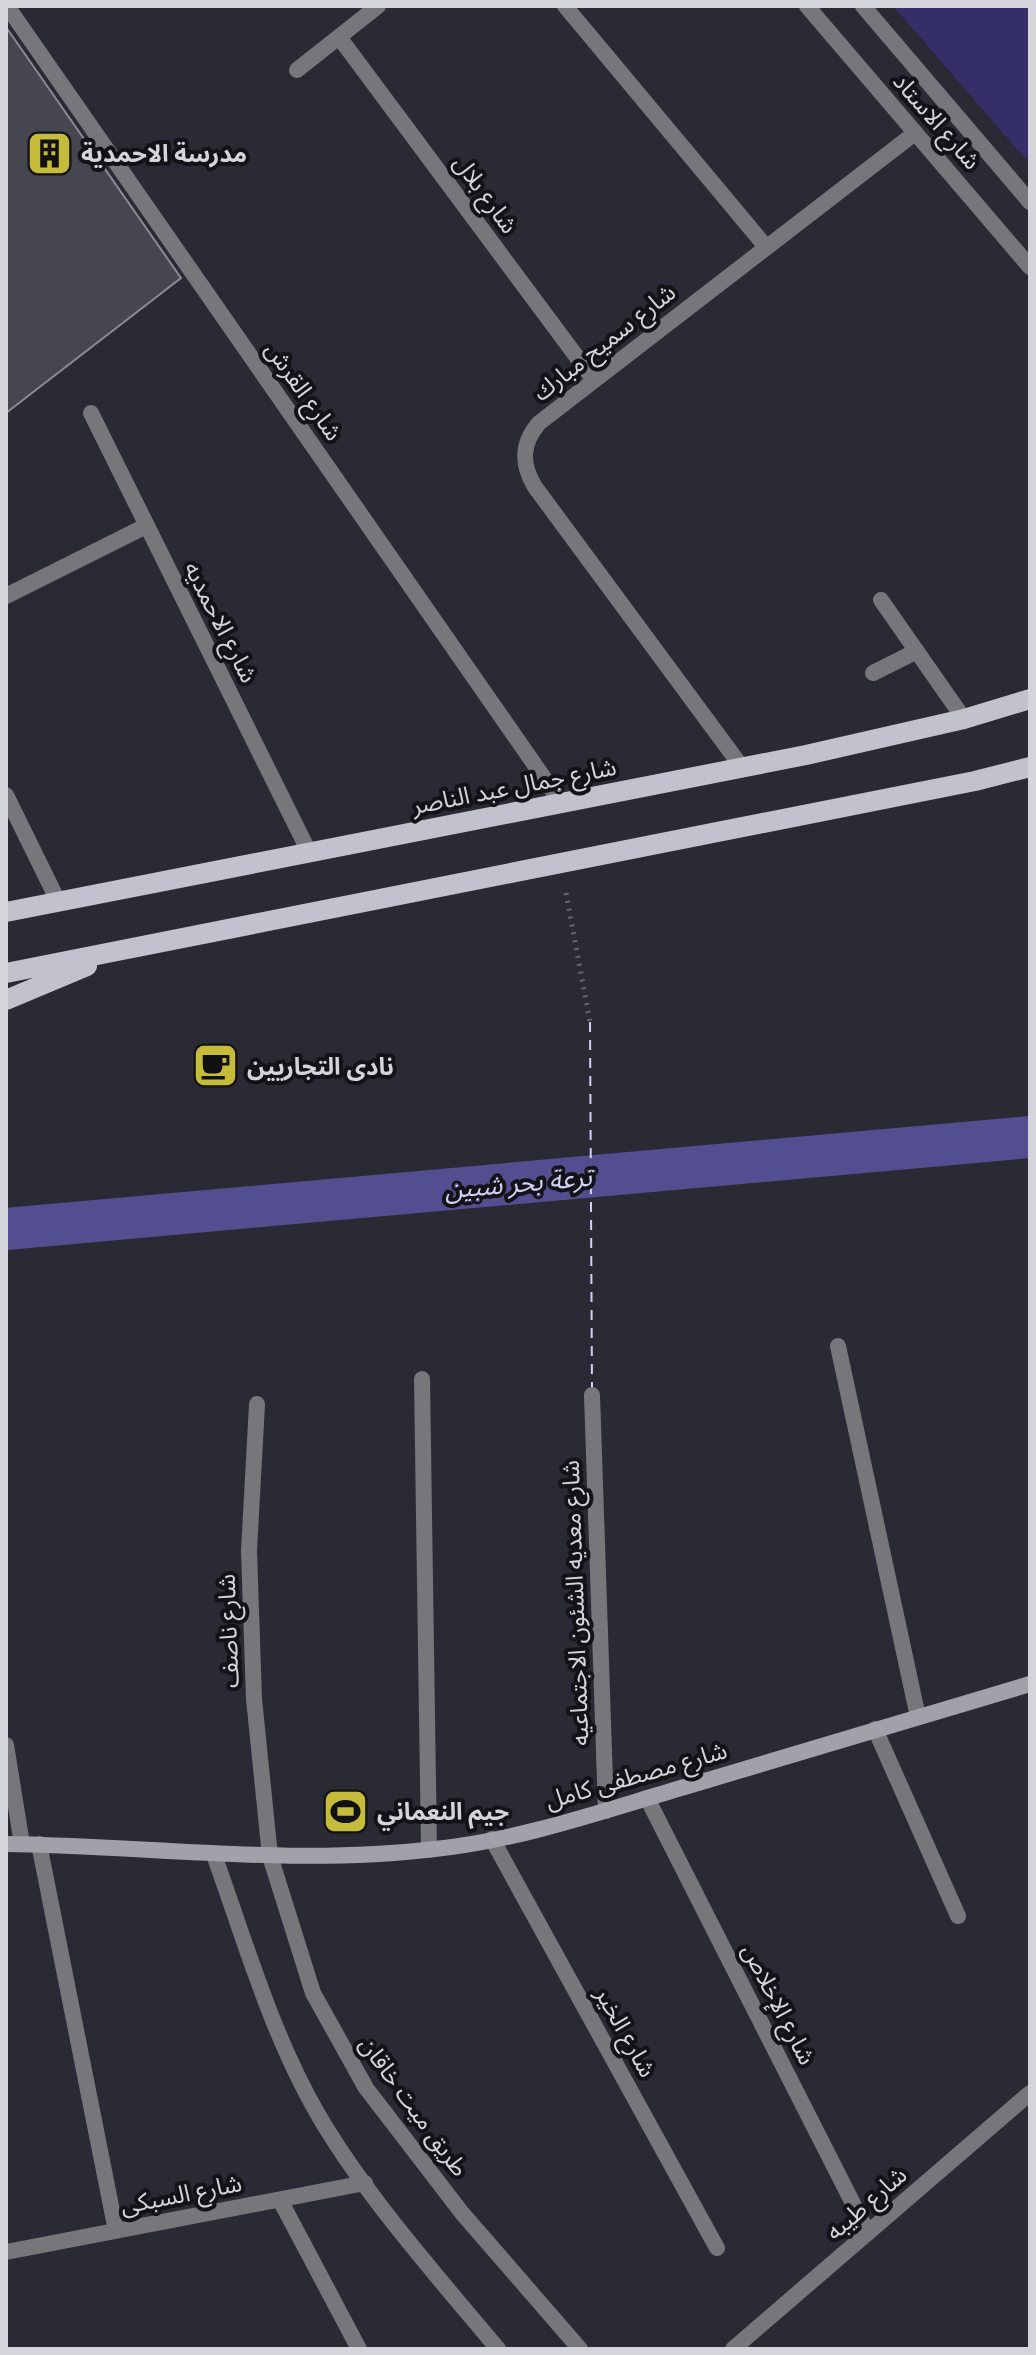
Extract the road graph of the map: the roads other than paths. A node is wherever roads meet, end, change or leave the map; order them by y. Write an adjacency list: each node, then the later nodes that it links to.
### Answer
1 (7, 6): 24 (street, شارع القرش)
2 (378, 6): 6 (street)
3 (565, 6): 10 (street)
4 (807, 6): 8 (street, شارع الاستاد)
5 (863, 6): 9 (street, شارع الاستاد)
6 (339, 37): 7 (street); 12 (street, شارع بلال)
7 (297, 70)
8 (915, 133): 10 (street, شارع سميح مبارك); 11 (street, شارع الاستاد)
9 (1030, 202)
10 (766, 247): 12 (street, شارع سميح مبارك)
11 (1030, 267)
12 (594, 380): 21 (street, شارع سميح مبارك)
13 (91, 413): 14 (street, شارع الاحمديه)
14 (146, 526): 15 (street); 25 (street, شارع الاحمديه)
15 (6, 596)
16 (881, 600): 17 (street)
17 (917, 651): 18 (street); 20 (street)
18 (873, 673)
19 (1030, 699): 20 (main road, شارع جمال عبد الناصر)
20 (964, 719): 21 (main road, شارع جمال عبد الناصر)
21 (741, 766): 24 (main road, شارع جمال عبد الناصر)
22 (1030, 767): 28 (main road)
23 (6, 795): 26 (street)
24 (562, 804): 25 (main road, شارع جمال عبد الناصر)
25 (309, 852): 26 (main road, شارع جمال عبد الناصر)
26 (59, 903): 27 (main road, شارع جمال عبد الناصر)
27 (6, 912)
28 (113, 954): 29 (main road); 30 (main road)
29 (6, 973)
30 (6, 1000)
31 (838, 1346): 36 (street)
32 (422, 1379): 44 (street)
33 (592, 1395): 40 (street, شارع معديه الشئون الاجتماعيه)
34 (257, 1404): 46 (street, شارع ناصف)
35 (1030, 1684): 36 (main road, شارع مصطفى كامل)
36 (918, 1717): 37 (main road, شارع مصطفى كامل)
37 (875, 1729): 39 (main road, شارع مصطفى كامل); 47 (street)
38 (6, 1745): 42 (street)
39 (647, 1798): 40 (main road, شارع مصطفى كامل); 52 (street, شارع الإخلاص)
40 (606, 1811): 41 (main road, شارع مصطفى كامل)
41 (492, 1839): 44 (main road, شارع مصطفى كامل); 53 (street, شارع الخير)
42 (14, 1844): 43 (main road, شارع مصطفى كامل)
43 (39, 1844): 45 (main road, شارع مصطفى كامل); 51 (street)
44 (429, 1850): 46 (main road, شارع مصطفى كامل)
45 (214, 1855): 46 (main road, شارع مصطفى كامل); 49 (street)
46 (270, 1856): 57 (street, طريق ميت خاقان)
47 (958, 1916)
48 (1030, 2093): 52 (street, شارع طيبه)
49 (365, 2183): 50 (street, شارع السبكى); 56 (street)
50 (280, 2200): 51 (street, شارع السبكى); 55 (street)
51 (116, 2231): 54 (street, شارع السبكى)
52 (868, 2233): 58 (street, شارع طيبه)
53 (717, 2248)
54 (6, 2252)
55 (359, 2349)
56 (498, 2349)
57 (580, 2349)
58 (733, 2349)

